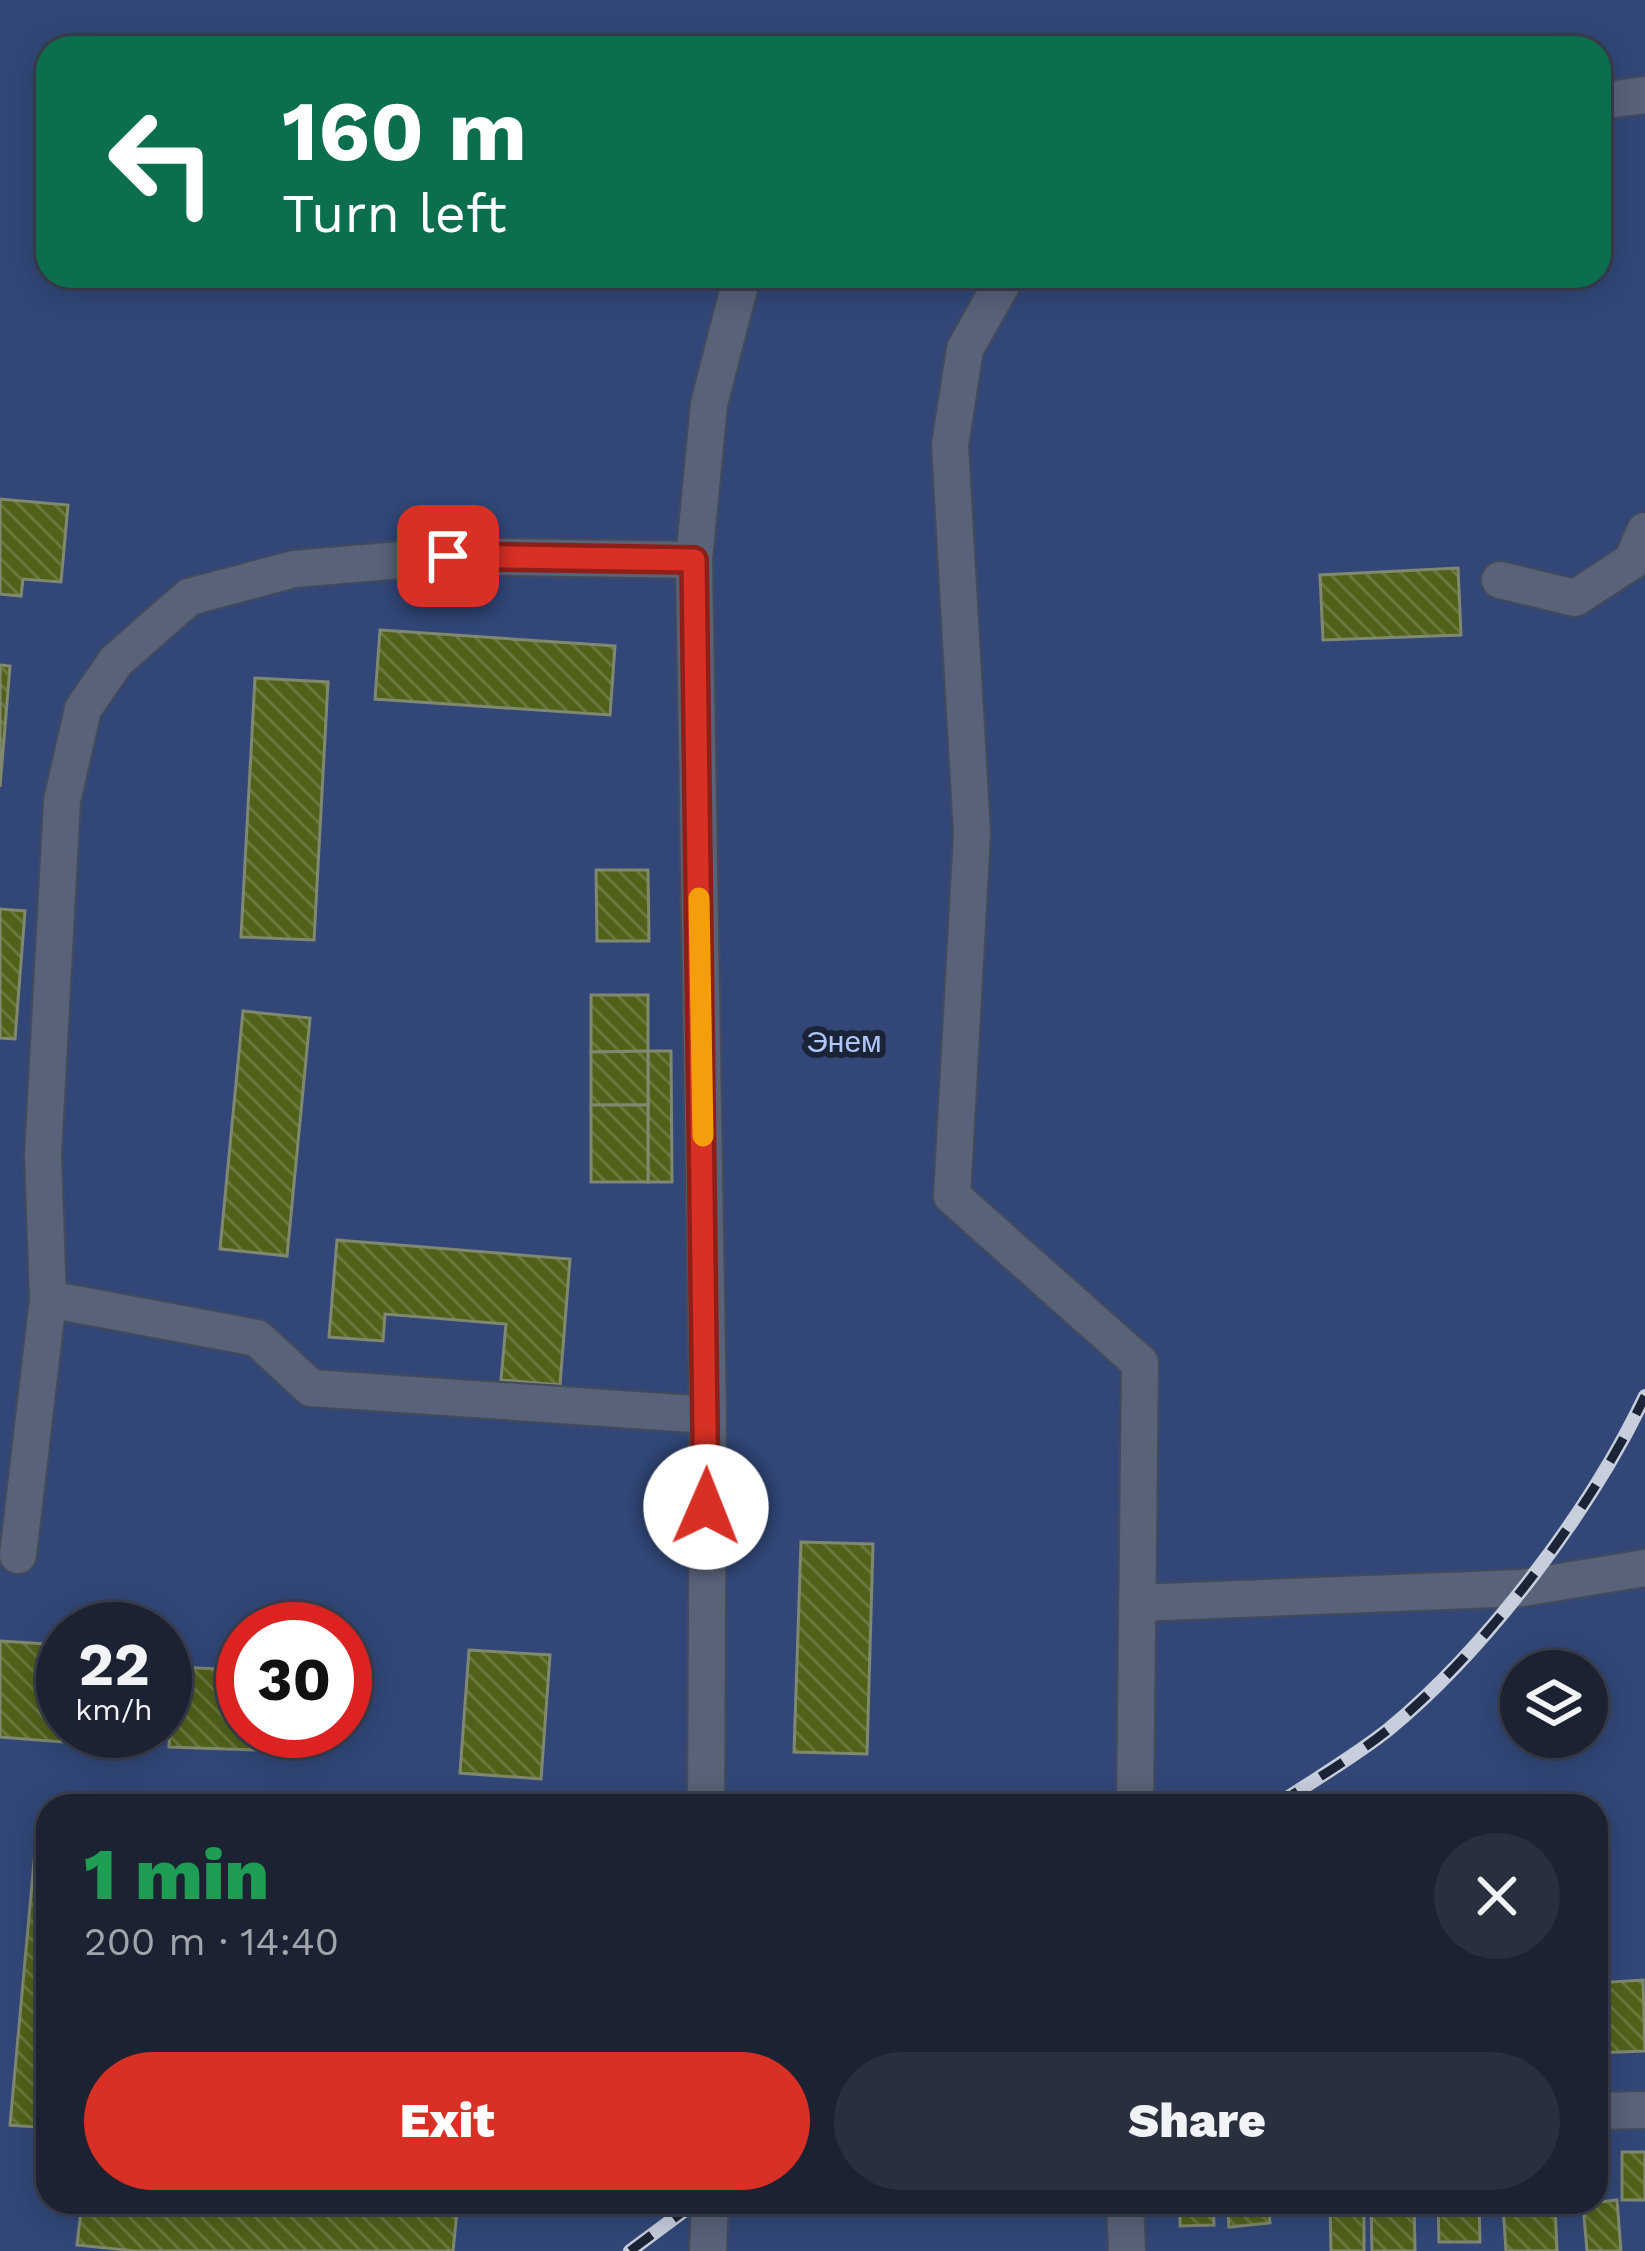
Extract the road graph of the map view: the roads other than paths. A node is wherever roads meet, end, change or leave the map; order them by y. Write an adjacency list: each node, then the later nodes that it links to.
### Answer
1 (1645, 95): 2 (street)
2 (1611, 99)
3 (739, 288): 6 (street)
4 (999, 288): 12 (street)
5 (1645, 531): 7 (street)
6 (694, 560): 8 (street); 9 (street)
7 (1501, 580)
8 (48, 1299): 9 (street); 10 (street)
9 (708, 1415): 13 (street)
10 (18, 1555)
11 (1645, 1568): 12 (street)
12 (1137, 1603): 14 (street)
13 (706, 1794)
14 (1136, 1794)
15 (1608, 2110): 16 (street)
16 (1645, 2110)
17 (710, 2214): 19 (street)
18 (1125, 2214): 20 (street)
19 (708, 2251)
20 (1126, 2251)

